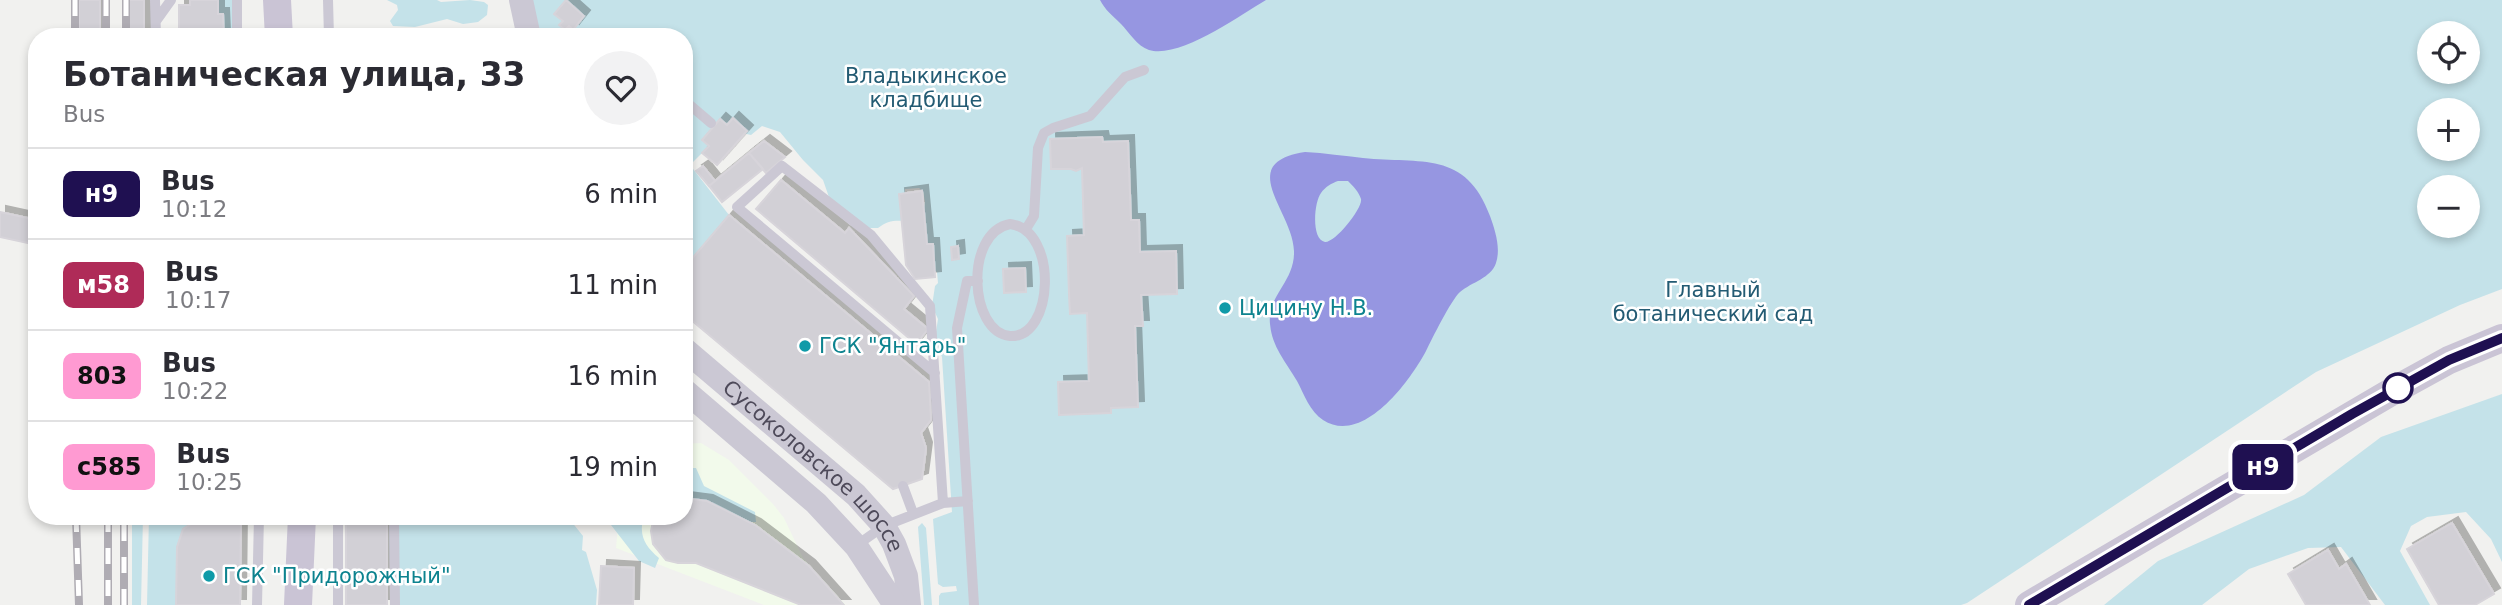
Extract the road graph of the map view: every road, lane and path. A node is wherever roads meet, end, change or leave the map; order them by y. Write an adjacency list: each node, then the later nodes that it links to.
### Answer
1 (155, 0): 7 (lane)
2 (171, 0): 7 (lane)
3 (237, 0): 9 (lane)
4 (277, 0): 10 (main road)
5 (328, 0): 11 (lane)
6 (522, 0): 12 (street)
7 (156, 21): 8 (lane)
8 (156, 28)
9 (237, 28)
10 (279, 28)
11 (329, 28)
12 (527, 28)
13 (1144, 70): 16 (lane)
14 (693, 108): 15 (lane)
15 (711, 123)
16 (1026, 229): 17 (lane); 17 (lane)
17 (978, 281): 23 (lane)
18 (2502, 338): 39 (main road)
19 (693, 357): 30 (street, Сусоколовское шоссе)
20 (935, 373): 20 (lane); 24 (lane)
21 (693, 398): 31 (street, Сусоколовское шоссе)
22 (903, 486): 25 (lane)
23 (968, 501): 24 (lane); 38 (lane)
24 (943, 503): 25 (lane)
25 (914, 513): 30 (lane)
26 (259, 525): 33 (lane)
27 (302, 525): 34 (main road)
28 (338, 525): 35 (lane)
29 (394, 525): 36 (lane)
30 (884, 526): 31 (lane); 37 (street, Сусоколовское шоссе)
31 (856, 546): 32 (street, Сусоколовское шоссе)
32 (886, 600)
33 (257, 605)
34 (298, 605)
35 (338, 605)
36 (395, 605)
37 (909, 605)
38 (974, 605)
39 (2029, 605)

